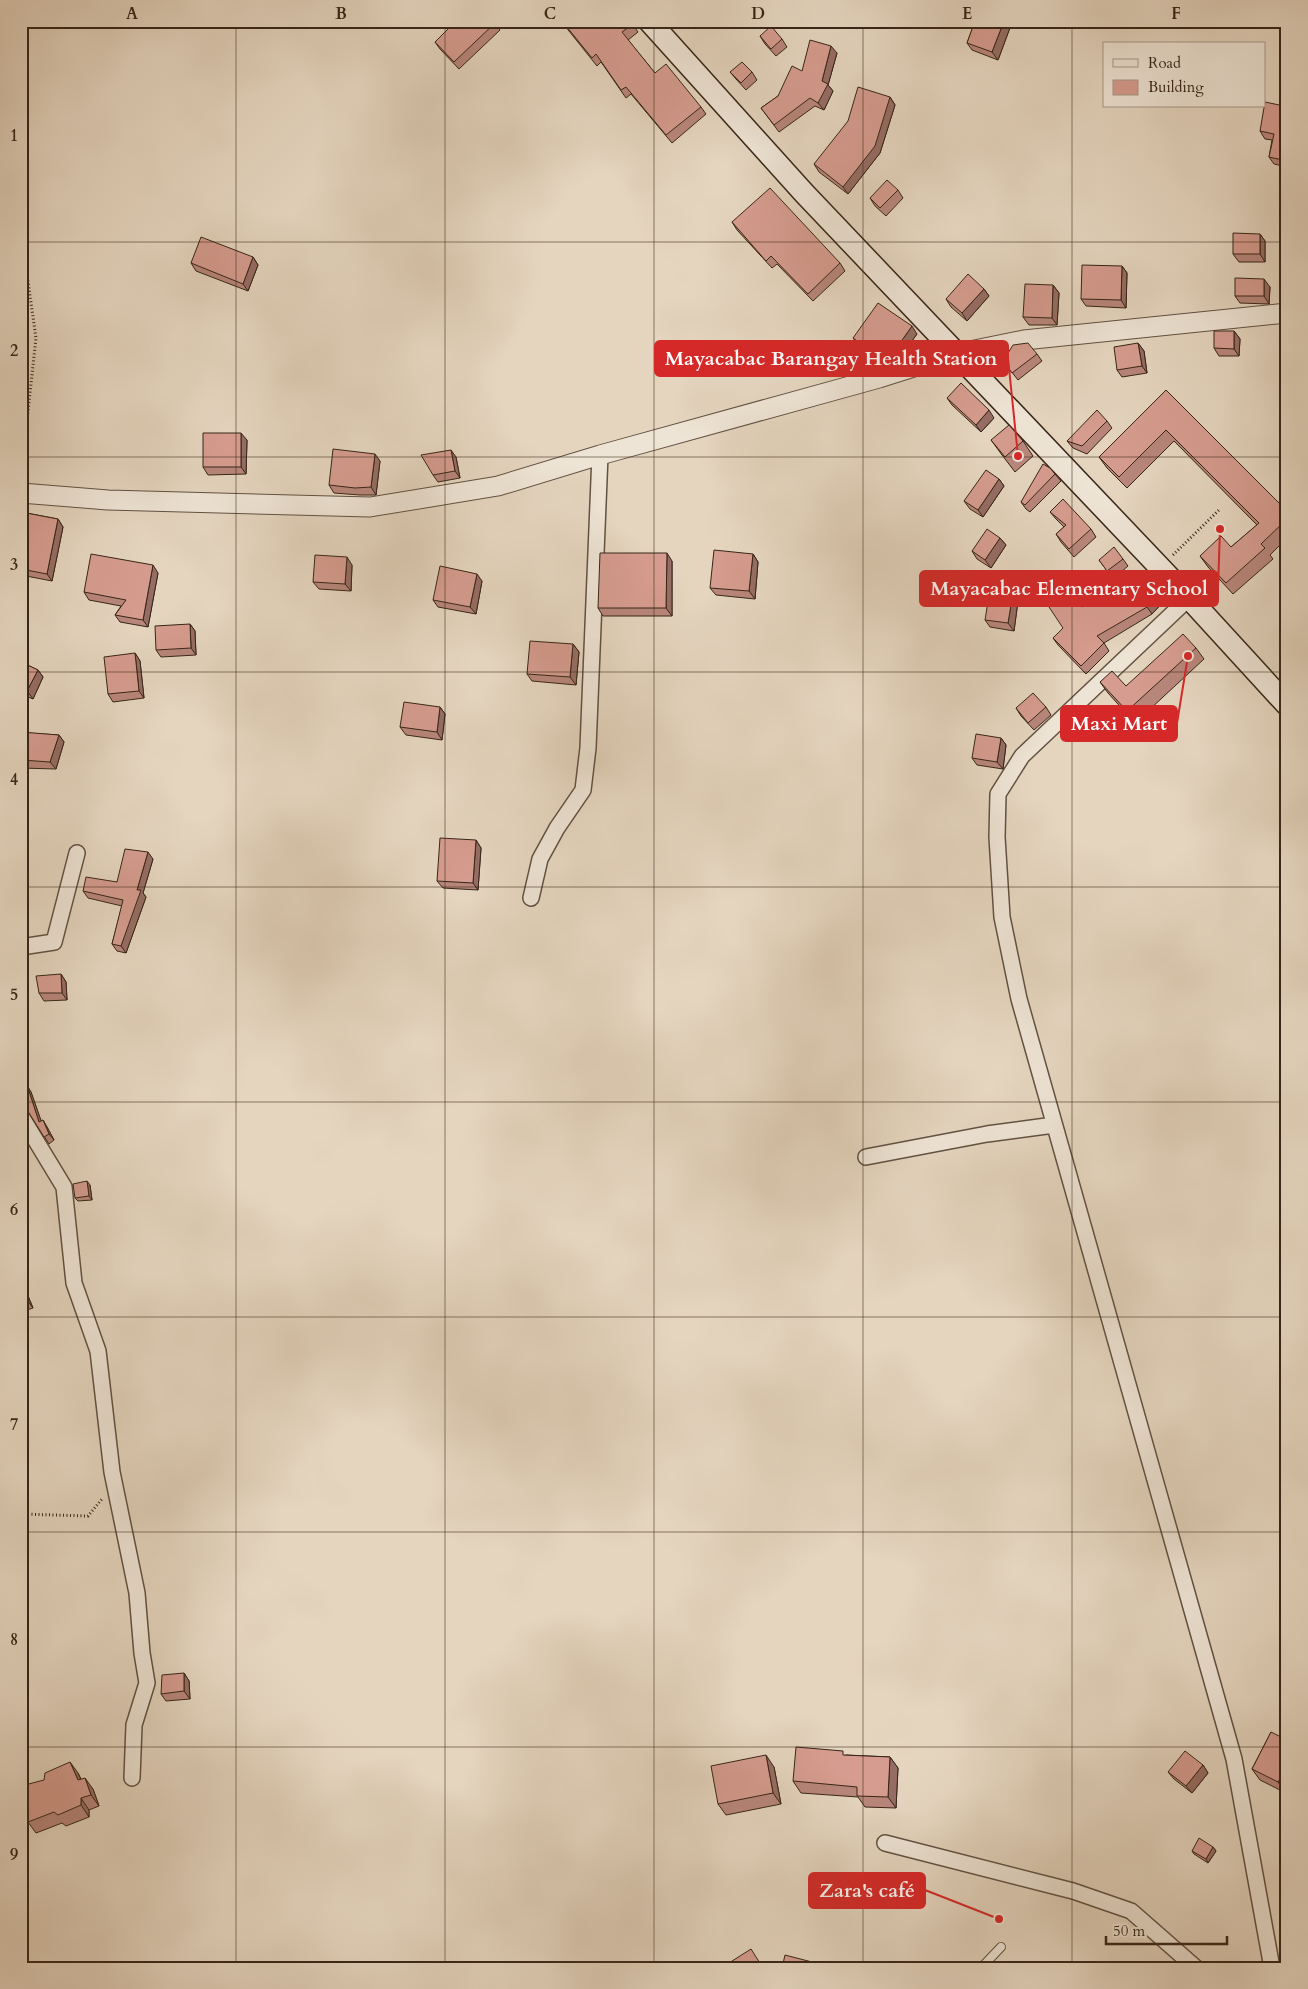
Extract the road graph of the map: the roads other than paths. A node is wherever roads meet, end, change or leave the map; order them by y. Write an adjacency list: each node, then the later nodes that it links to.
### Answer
1 (649, 21): 3 (main road)
2 (1287, 313): 3 (street)
3 (955, 354): 4 (street); 6 (main road)
4 (600, 455): 5 (street); 9 (street)
5 (21, 492)
6 (1189, 598): 7 (main road); 12 (street)
7 (1287, 705)
8 (77, 853): 10 (street)
9 (531, 898)
10 (21, 947)
11 (21, 1116): 14 (street)
12 (1054, 1125): 13 (street); 19 (street)
13 (866, 1157)
14 (132, 1778)
15 (885, 1843): 18 (street)
16 (1001, 1947): 17 (lane)
17 (981, 1968)
18 (1196, 1968)
19 (1272, 1968)

